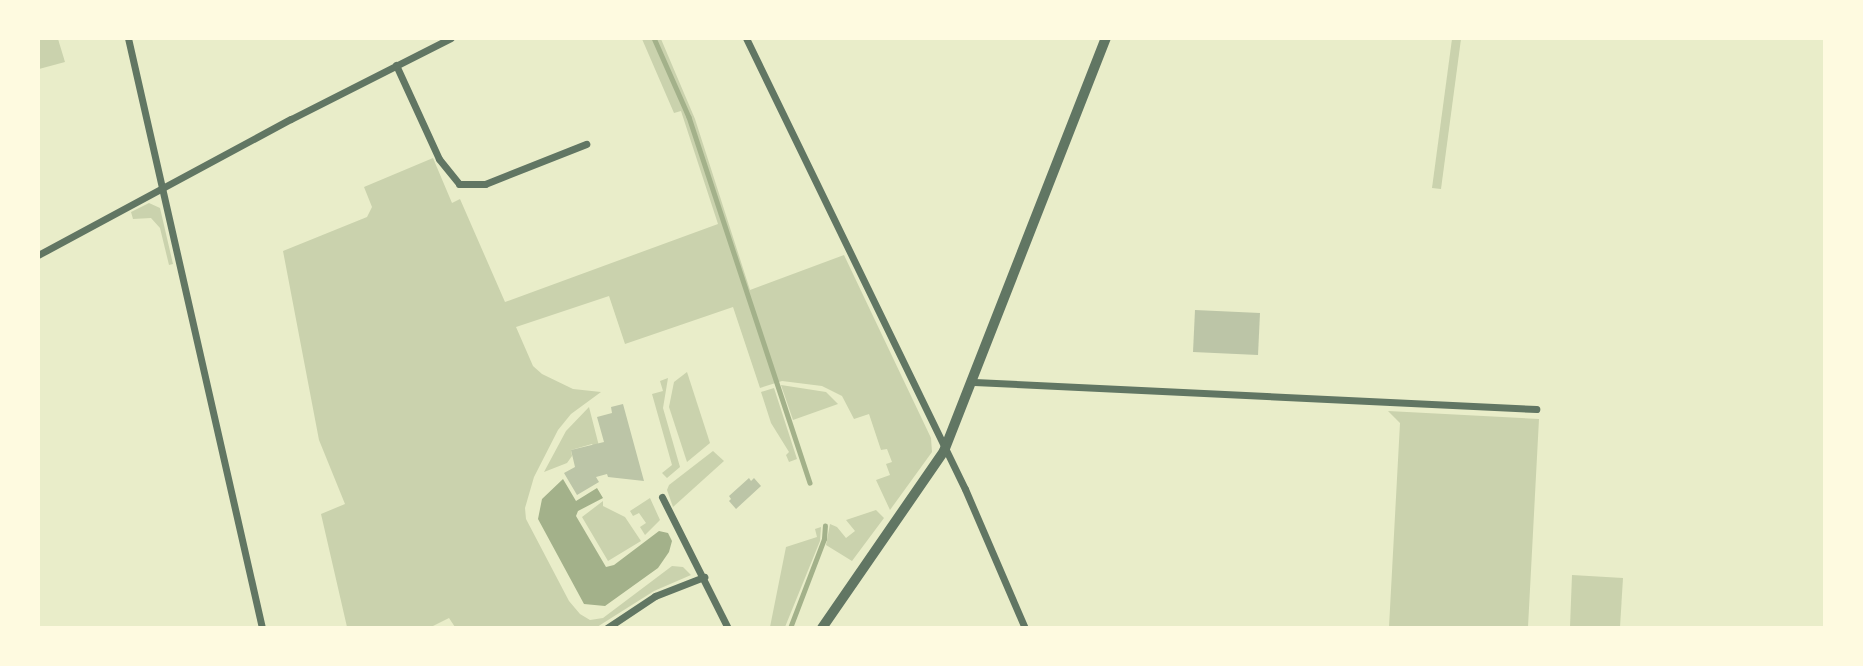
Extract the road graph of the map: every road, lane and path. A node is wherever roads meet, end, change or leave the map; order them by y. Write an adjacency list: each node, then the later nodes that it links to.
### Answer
1 (128, 38): 7 (street)
2 (451, 38): 5 (street)
3 (747, 38): 11 (street)
4 (1107, 38): 9 (street)
5 (396, 65): 6 (street); 7 (street)
6 (586, 144)
7 (162, 190): 8 (street); 14 (street)
8 (38, 255)
9 (974, 382): 10 (street); 11 (street)
10 (1536, 409)
11 (944, 452): 17 (street); 18 (street)
12 (662, 497): 13 (street)
13 (704, 577): 15 (street); 16 (street)
14 (262, 628)
15 (607, 628)
16 (727, 628)
17 (822, 628)
18 (1025, 628)

